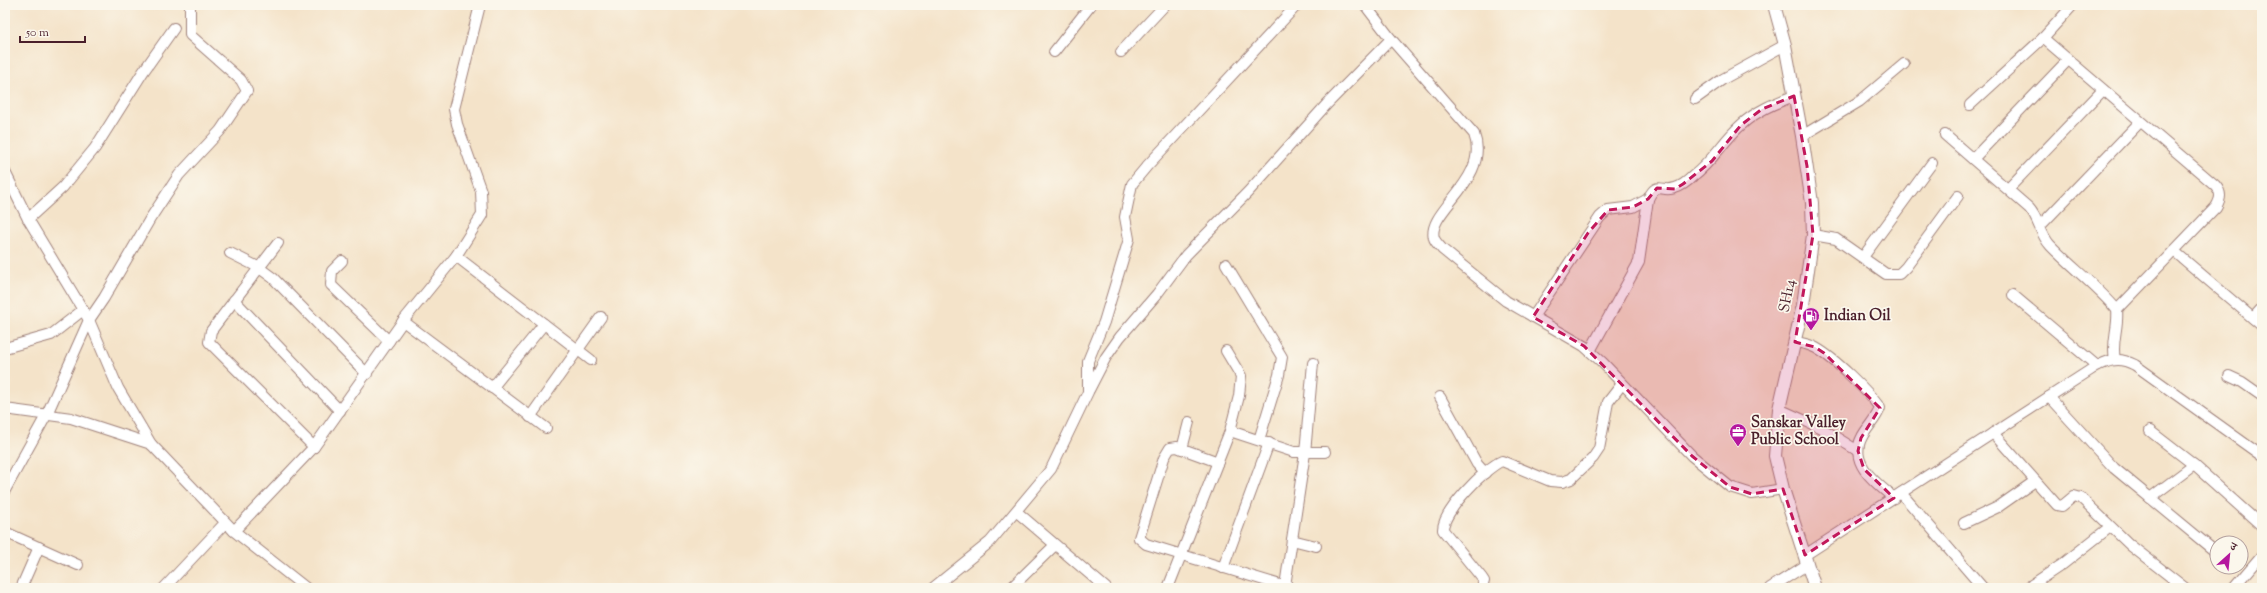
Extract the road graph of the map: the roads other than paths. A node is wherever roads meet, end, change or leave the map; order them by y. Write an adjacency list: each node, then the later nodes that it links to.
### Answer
1 (190, 5): 49 (street)
2 (480, 5): 36 (street)
3 (1091, 5): 13 (street)
4 (1165, 5): 14 (street)
5 (1297, 5): 67 (street)
6 (1365, 5): 11 (street)
7 (1774, 5): 12 (main road, SH14 / SH14)
8 (2073, 5): 10 (street)
9 (174, 28): 30 (street)
10 (2043, 38): 15 (street); 20 (street)
11 (1391, 39): 47 (street); 67 (street)
12 (1785, 44): 18 (main road, SH14 / SH14); 19 (street)
13 (1054, 52)
14 (1121, 52)
15 (2068, 60): 17 (street); 24 (street)
16 (1904, 64): 23 (street)
17 (2103, 90): 21 (street); 27 (street)
18 (1794, 96): 23 (main road, SH14 / SH14); 29 (street)
19 (1695, 99)
20 (1970, 105)
21 (2140, 122): 31 (street); 34 (street)
22 (1945, 135): 24 (street)
23 (1802, 136): 32 (main road, SH14 / SH14)
24 (1973, 159): 27 (street)
25 (1932, 163): 37 (street)
26 (5, 172): 30 (street)
27 (2008, 189): 31 (street)
28 (1958, 196): 37 (street)
29 (1648, 199): 47 (street); 58 (street)
30 (28, 219): 44 (street)
31 (2040, 226): 45 (street)
32 (1813, 235): 37 (street); 54 (main road, SH14 / SH14)
33 (278, 243): 40 (street)
34 (2174, 251): 45 (street); 48 (street)
35 (230, 253): 40 (street)
36 (456, 256): 50 (street); 51 (street)
37 (1863, 257)
38 (342, 261): 53 (street)
39 (1226, 264): 81 (street)
40 (258, 267): 42 (street); 63 (street)
41 (2013, 295): 62 (street)
42 (234, 300): 73 (street); 83 (street)
43 (2262, 308): 48 (street)
44 (83, 310): 49 (street); 55 (street)
45 (2117, 310): 59 (street)
46 (601, 316): 56 (street)
47 (1533, 317): 58 (street)
48 (2252, 318): 52 (street)
49 (89, 320): 74 (street); 82 (street)
50 (403, 321): 53 (street); 66 (street)
51 (544, 324): 56 (street); 66 (street)
52 (2262, 326)
53 (389, 341): 63 (street)
54 (1795, 342): 72 (main road, SH14 / SH14); 85 (street)
55 (5, 348)
56 (578, 350): 60 (street); 75 (street)
57 (1226, 351): 78 (street)
58 (1590, 351): 65 (street)
59 (2115, 358): 62 (street); 88 (street)
60 (591, 360)
61 (1314, 363): 86 (street)
62 (2097, 366): 70 (street)
63 (367, 374): 73 (street)
64 (2229, 376): 68 (street)
65 (1622, 384): 91 (street); 93 (street)
66 (492, 388): 75 (street)
67 (1088, 392): 97 (street)
68 (2262, 396)
69 (1440, 397): 91 (street)
70 (2049, 397): 80 (street); 96 (street)
71 (5, 409): 74 (street)
72 (1779, 409): 85 (street); 93 (main road, SH14 / SH14)
73 (340, 411): 83 (street)
74 (48, 414): 82 (street); 94 (street)
75 (530, 417): 77 (street)
76 (1190, 422): 84 (street)
77 (546, 428)
78 (1230, 431): 81 (street); 89 (street)
79 (2150, 432): 90 (street)
80 (1993, 433): 92 (street); 95 (street)
81 (1264, 442): 86 (street); 113 (street)
82 (151, 444): 98 (street)
83 (314, 447): 102 (street)
84 (1182, 449): 89 (street); 109 (street)
85 (1858, 451): 95 (street)
86 (1305, 452): 87 (street); 104 (street)
87 (1326, 452)
88 (2261, 454)
89 (1218, 462): 109 (street)
90 (2194, 465): 96 (street); 100 (street)
91 (1485, 473): 122 (street)
92 (2035, 481): 99 (street); 101 (street)
93 (1783, 489): 111 (main road, SH14 / SH14)
94 (5, 490)
95 (1897, 495): 111 (street); 125 (street)
96 (2150, 498): 107 (street)
97 (1017, 512): 105 (street); 118 (street)
98 (225, 523): 102 (street); 114 (street)
99 (1964, 523)
100 (2262, 526)
101 (2110, 527): 126 (street); 127 (street)
102 (234, 531): 117 (street)
103 (5, 532): 108 (street)
104 (1292, 540): 106 (street); 115 (street)
105 (1055, 545): 119 (street); 120 (street)
106 (1316, 546)
107 (2209, 546)
108 (39, 547): 112 (street); 116 (street)
109 (1182, 555): 113 (street); 121 (street)
110 (2262, 556): 128 (street)
111 (1807, 559): 123 (street); 124 (main road, SH14 / SH14)
112 (78, 564)
113 (1223, 568): 115 (street)
114 (166, 587)
115 (1287, 587)
116 (21, 588)
117 (306, 588)
118 (934, 588)
119 (1011, 588)
120 (1106, 588)
121 (1168, 588)
122 (1482, 588)
123 (1770, 588)
124 (1815, 588)
125 (1983, 588)
126 (2027, 588)
127 (2185, 588)
128 (2234, 588)

